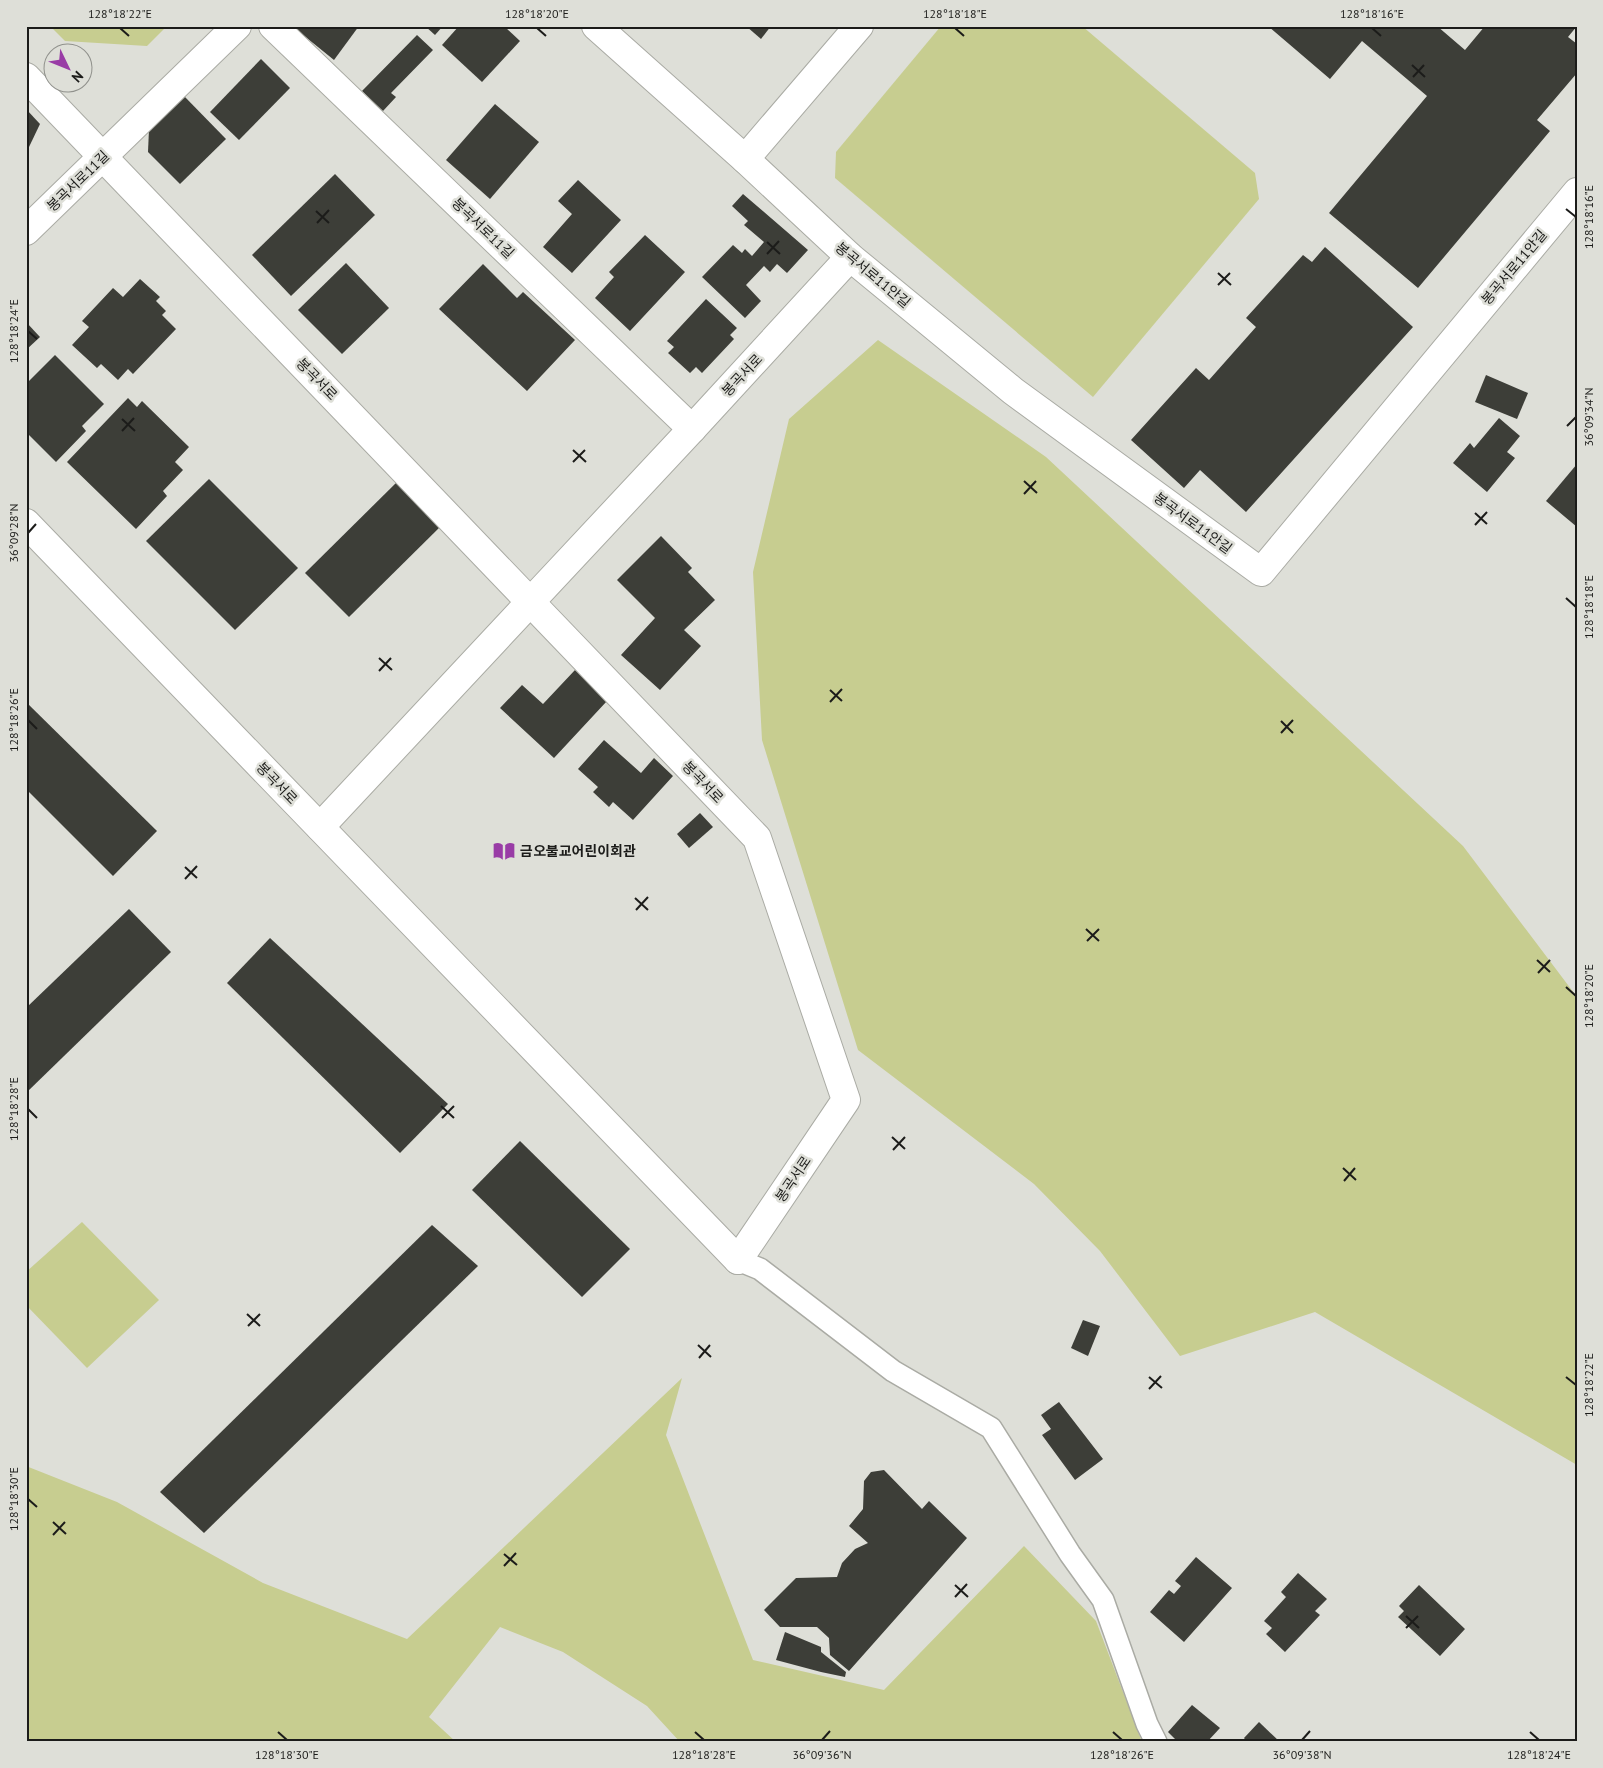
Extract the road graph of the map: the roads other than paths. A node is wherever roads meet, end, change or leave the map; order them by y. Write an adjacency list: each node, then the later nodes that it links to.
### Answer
1 (237, 26): 6 (street, 봉곡서로11길)
2 (273, 26): 11 (street, 봉곡서로11길)
3 (596, 26): 7 (street, 봉곡서로11안길)
4 (859, 26): 7 (street)
5 (26, 77): 6 (street, 봉곡서로)
6 (103, 156): 9 (street, 봉곡서로11길); 13 (street, 봉곡서로)
7 (746, 159): 10 (street, 봉곡서로11안길)
8 (1577, 192): 10 (street, 봉곡서로11안길)
9 (26, 231)
10 (850, 257): 11 (street, 봉곡서로)
11 (692, 429): 13 (street, 봉곡서로)
12 (26, 523): 14 (street, 봉곡서로)
13 (530, 602): 14 (street, 봉곡서로); 15 (street, 봉곡서로)
14 (320, 827): 15 (street, 봉곡서로)
15 (738, 1260): 16 (lane)
16 (1156, 1742)

